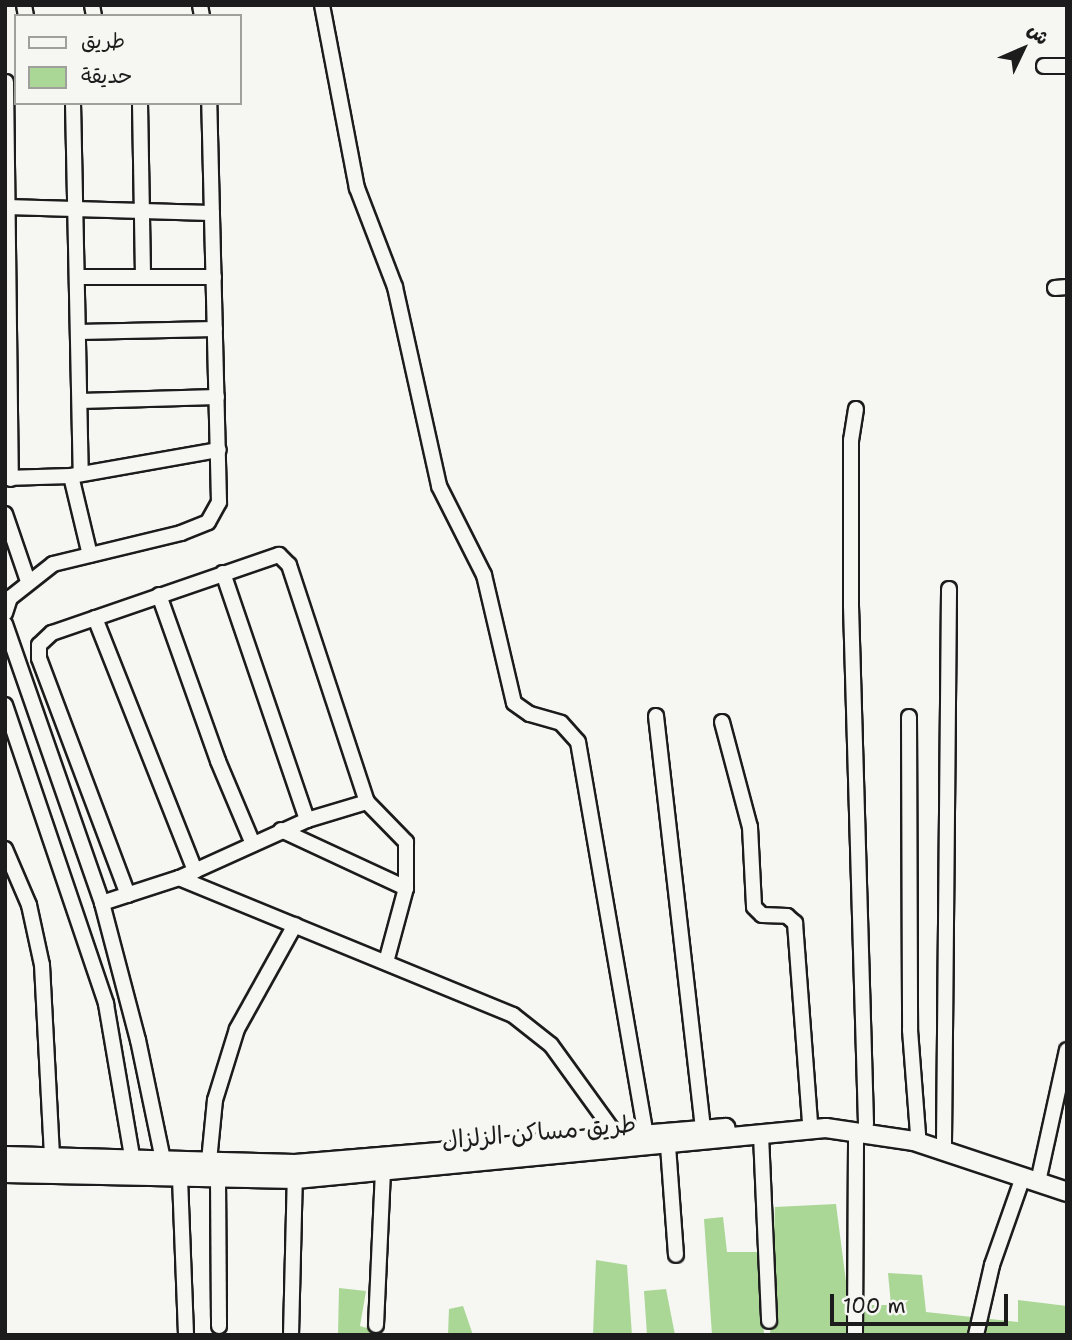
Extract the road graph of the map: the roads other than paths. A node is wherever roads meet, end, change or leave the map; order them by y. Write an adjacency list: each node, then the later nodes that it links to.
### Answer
1 (322, 5): 54 (street)
2 (1045, 66): 3 (street)
3 (1067, 66)
4 (6, 82): 8 (street)
5 (74, 105): 9 (street)
6 (140, 105): 10 (street)
7 (209, 105): 11 (street)
8 (8, 207): 9 (street); 22 (street)
9 (78, 212): 10 (street); 12 (street)
10 (141, 212): 11 (street); 13 (street)
11 (212, 213): 14 (street)
12 (78, 277): 13 (street); 16 (street)
13 (143, 277): 14 (street)
14 (214, 277): 15 (street)
15 (215, 329): 16 (street); 17 (street)
16 (78, 332): 18 (street)
17 (217, 397): 18 (street); 20 (street)
18 (80, 401): 21 (street)
19 (856, 409): 52 (street)
20 (219, 450): 21 (street); 24 (street)
21 (76, 475): 22 (street); 24 (street)
22 (8, 479)
23 (5, 514): 26 (street)
24 (90, 555): 26 (street)
25 (223, 573): 28 (street); 36 (street); 37 (street)
26 (27, 581): 29 (street)
27 (949, 589): 57 (street)
28 (159, 595): 30 (street); 39 (street)
29 (5, 613)
30 (95, 618): 41 (street); 44 (street)
31 (5, 624): 45 (street)
32 (5, 705): 50 (street)
33 (656, 716): 53 (street)
34 (909, 717): 56 (street)
35 (722, 722): 51 (street)
36 (367, 802): 37 (street); 43 (street)
37 (307, 820): 38 (street)
38 (281, 830): 39 (street); 43 (street)
39 (253, 844): 41 (street)
40 (5, 849): 61 (street)
41 (195, 871): 42 (street)
42 (179, 878): 44 (street); 46 (street)
43 (406, 888): 47 (street)
44 (128, 895): 45 (street)
45 (102, 903): 49 (street)
46 (295, 925): 47 (street); 62 (street)
47 (386, 962): 58 (street)
48 (1067, 1050): 68 (street)
49 (152, 1101): 50 (street); 65 (street)
50 (125, 1104): 63 (street)
51 (810, 1121): 52 (street, طريق مساكن الزلزال); 53 (street, طريق مساكن الزلزال)
52 (861, 1128): 55 (street, طريق مساكن الزلزال); 56 (street, طريق مساكن الزلزال); 68 (street, طريق مساكن الزلزال); 78 (street)
53 (703, 1129): 54 (street, طريق مساكن الزلزال)
54 (646, 1135): 58 (street, طريق مساكن الزلزال)
55 (761, 1135): 59 (street, طريق مساكن الزلزال); 73 (street)
56 (918, 1135): 57 (street, طريق مساكن الزلزال)
57 (944, 1143): 68 (street, طريق مساكن الزلزال)
58 (622, 1144): 59 (street, طريق مساكن الزلزال); 64 (street, طريق مساكن الزلزال); 66 (street, طريق مساكن الزلزال)
59 (668, 1146): 72 (street)
60 (5, 1156): 61 (street, طريق مساكن الزلزال)
61 (52, 1157): 63 (street, طريق مساكن الزلزال)
62 (209, 1161): 64 (street, طريق مساكن الزلزال); 65 (street, طريق مساكن الزلزال)
63 (134, 1168): 65 (street, طريق مساكن الزلزال); 67 (street, طريق مساكن الزلزال)
64 (295, 1171): 66 (street, طريق مساكن الزلزال); 69 (street, طريق مساكن الزلزال); 77 (street)
65 (170, 1172): 69 (street, طريق مساكن الزلزال); 76 (street)
66 (383, 1172): 74 (street)
67 (5, 1173)
68 (1034, 1177): 70 (street, طريق مساكن الزلزال); 71 (street, طريق مساكن الزلزال); 79 (street)
69 (218, 1178): 75 (street)
70 (1067, 1178)
71 (1067, 1192)
72 (676, 1255)
73 (769, 1321)
74 (376, 1325)
75 (219, 1326)
76 (186, 1335)
77 (291, 1335)
78 (855, 1335)
79 (975, 1335)

